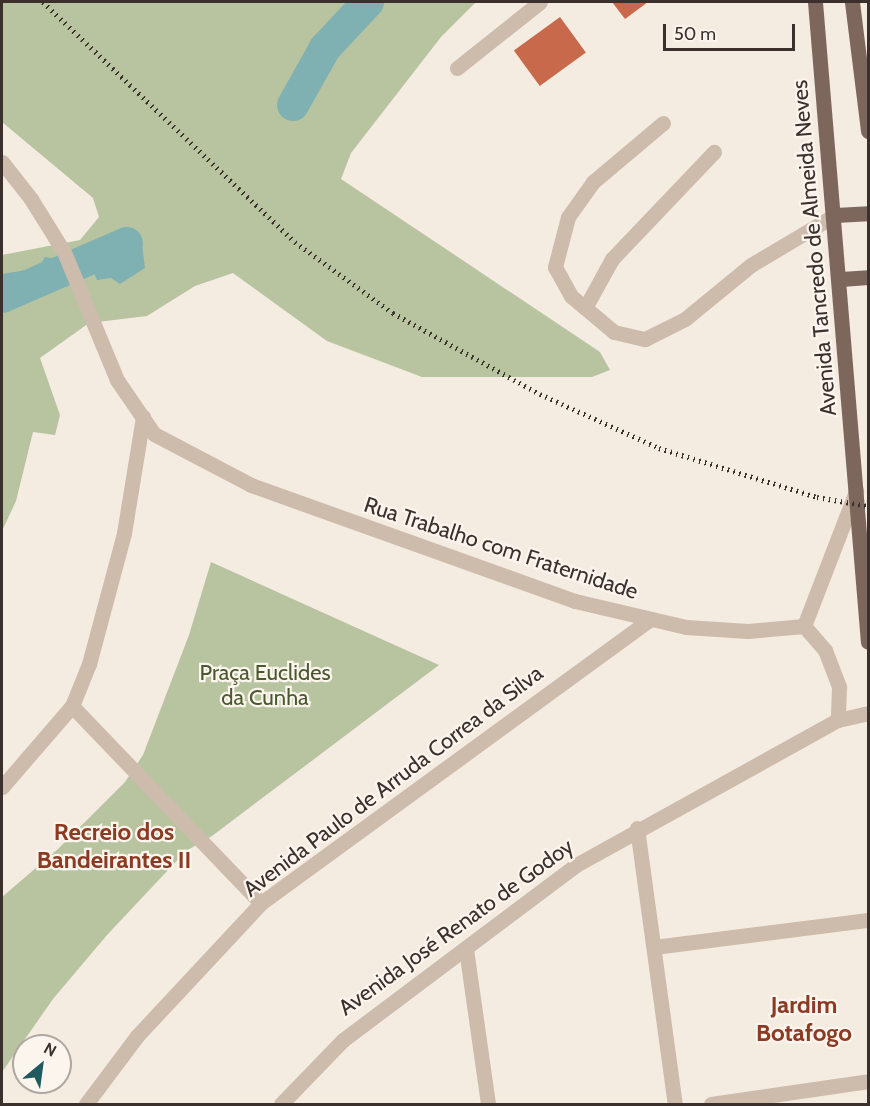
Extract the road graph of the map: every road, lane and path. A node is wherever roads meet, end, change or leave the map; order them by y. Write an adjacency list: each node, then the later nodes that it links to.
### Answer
1 (540, 2): 4 (street)
2 (815, 2): 10 (main road, Avenida Tancredo de Almeida Neves)
3 (852, 2): 6 (main road)
4 (457, 68)
5 (663, 123): 13 (street)
6 (868, 131)
7 (714, 152): 13 (street)
8 (2, 162): 14 (street, Rua Trabalho com Fraternidade)
9 (868, 213): 10 (main road)
10 (835, 215): 12 (main road, Avenida Tancredo de Almeida Neves); 13 (street)
11 (868, 277): 12 (main road)
12 (841, 279): 15 (main road, Avenida Tancredo de Almeida Neves)
13 (585, 308)
14 (143, 417): 16 (street, Rua Trabalho com Fraternidade); 19 (street)
15 (856, 491): 17 (street, Avenida Tancredo de Almeida Neves); 18 (main road, Avenida Tancredo de Almeida Neves)
16 (649, 620): 17 (street, Rua Trabalho com Fraternidade); 24 (street, Avenida Paulo de Arruda Correa da Silva)
17 (804, 626): 21 (street)
18 (868, 642)
19 (72, 706): 22 (street); 24 (street)
20 (868, 713): 21 (street, Avenida José Renato de Godoy)
21 (838, 720): 23 (street, Avenida José Renato de Godoy)
22 (2, 787)
23 (637, 828): 26 (street); 27 (street, Avenida José Renato de Godoy)
24 (261, 903): 29 (street, Avenida Paulo de Arruda Correa da Silva)
25 (868, 920): 26 (street)
26 (654, 947): 32 (street)
27 (466, 949): 30 (street, Avenida José Renato de Godoy); 31 (street)
28 (868, 1081): 33 (street)
29 (87, 1104)
30 (281, 1104)
31 (488, 1104)
32 (675, 1104)
33 (711, 1104)

